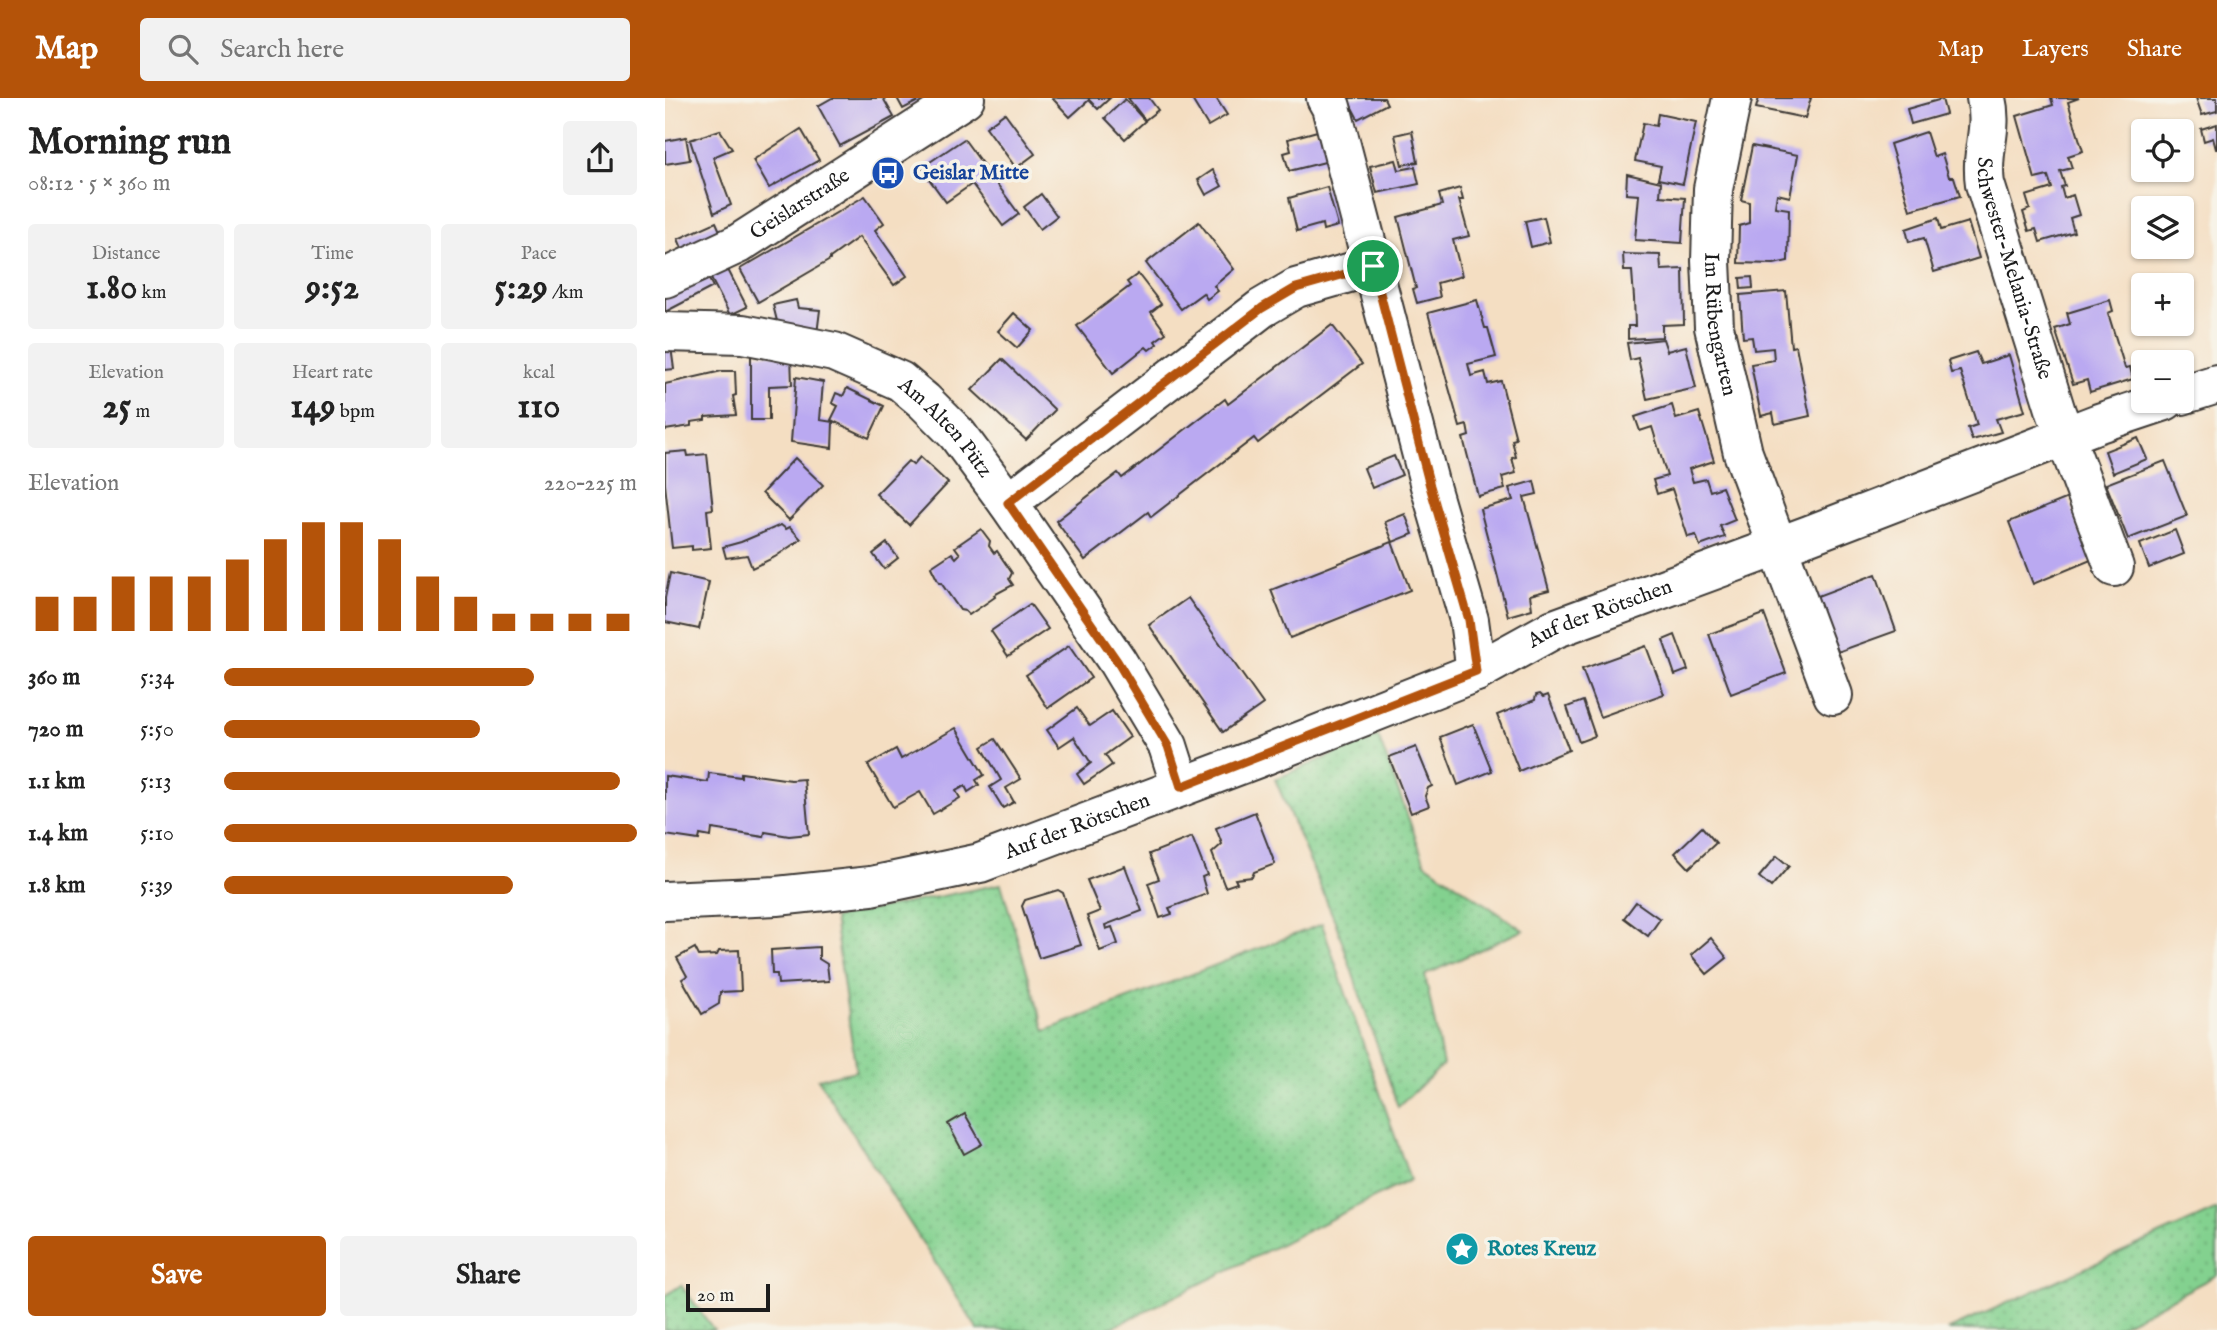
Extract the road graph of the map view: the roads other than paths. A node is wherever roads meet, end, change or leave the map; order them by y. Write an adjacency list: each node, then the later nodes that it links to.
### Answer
1 (965, 98): 6 (street, Geislarstraße)
2 (1327, 98): 5 (street)
3 (1732, 98): 13 (street, Im Rübengarten)
4 (1986, 98): 11 (street, Schwester-Melania-Straße)
5 (1373, 266): 12 (street); 15 (street)
6 (665, 278)
7 (665, 332): 12 (street, Am Alten Pütz)
8 (2217, 384): 9 (street)
9 (2194, 391)
10 (2131, 413): 11 (street, Auf der Rötschen)
11 (2065, 436): 13 (street, Auf der Rötschen); 14 (street)
12 (1008, 503): 17 (street, Am Alten Pütz)
13 (1778, 546): 15 (street, Auf der Rötschen); 16 (street)
14 (2114, 567)
15 (1476, 671): 17 (street, Auf der Rötschen)
16 (1833, 695)
17 (1181, 787): 18 (street, Auf der Rötschen)
18 (665, 901)

